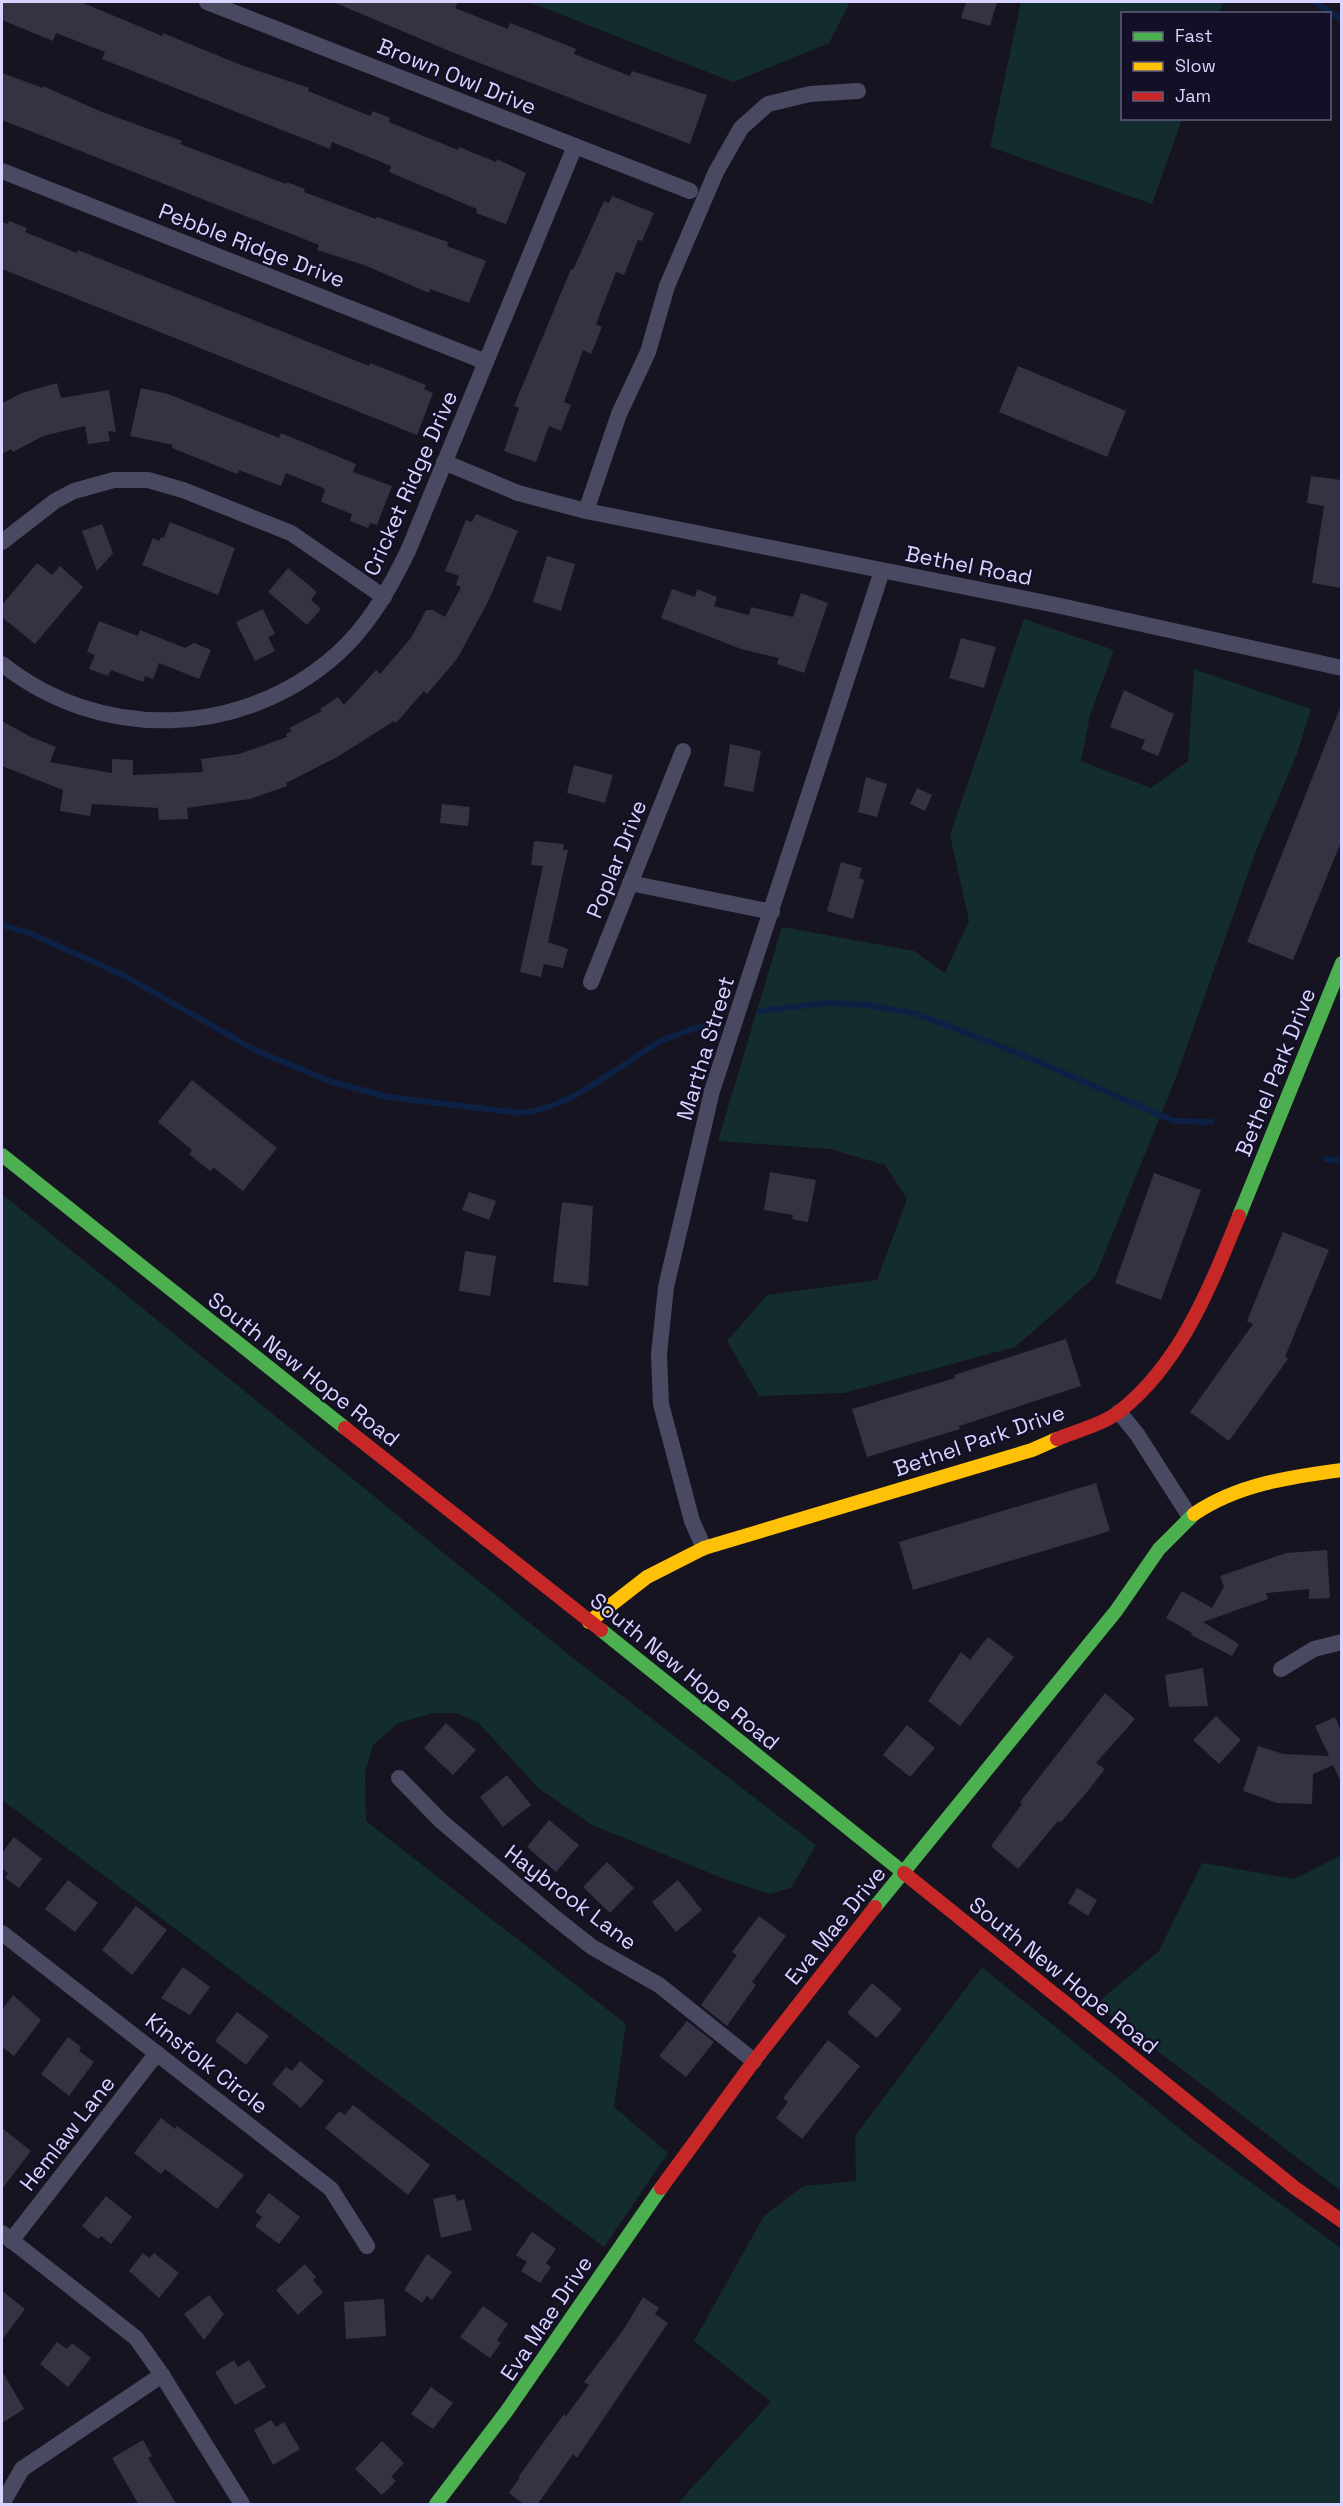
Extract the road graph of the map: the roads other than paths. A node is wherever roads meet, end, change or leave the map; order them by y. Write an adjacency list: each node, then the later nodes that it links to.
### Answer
1 (207, 2): 3 (street, Brown Owl Drive)
2 (858, 92): 8 (street)
3 (574, 146): 5 (street, Brown Owl Drive); 6 (street, Cricket Ridge Drive)
4 (2, 171): 6 (street, Pebble Ridge Drive)
5 (690, 191)
6 (486, 362): 7 (street, Cricket Ridge Drive)
7 (444, 462): 8 (street, Bethel Road); 11 (street, Cricket Ridge Drive)
8 (586, 511): 10 (street, Bethel Road)
9 (2, 542): 11 (street)
10 (882, 571): 13 (street, Bethel Road); 16 (street, Martha Street)
11 (384, 597): 12 (street, Cricket Ridge Drive)
12 (2, 664)
13 (1341, 668)
14 (683, 751): 15 (street, Poplar Drive)
15 (630, 883): 16 (street); 18 (street, Poplar Drive)
16 (772, 912): 23 (street, Martha Street)
17 (1341, 963): 20 (street, Bethel Park Drive)
18 (591, 982)
19 (2, 1155): 24 (street, South New Hope Road)
20 (1119, 1412): 22 (street); 23 (street, Bethel Park Drive)
21 (1341, 1470): 22 (street, Eva Mae Drive)
22 (1190, 1517): 28 (street, Eva Mae Drive)
23 (704, 1548): 24 (street, Bethel Park Drive)
24 (589, 1622): 28 (street, South New Hope Road)
25 (1341, 1641): 26 (street)
26 (1281, 1668)
27 (399, 1778): 31 (street, Haybrook Lane)
28 (904, 1874): 31 (street, Eva Mae Drive); 32 (street, South New Hope Road)
29 (2, 1933): 30 (street, Kinsfolk Circle)
30 (157, 2053): 33 (street, Hemlaw Lane); 34 (street, Kinsfolk Circle)
31 (753, 2061): 38 (street, Eva Mae Drive)
32 (1341, 2221)
33 (6, 2237): 35 (street)
34 (367, 2246)
35 (162, 2375): 36 (street); 37 (street)
36 (2, 2504)
37 (242, 2505)
38 (436, 2505)

